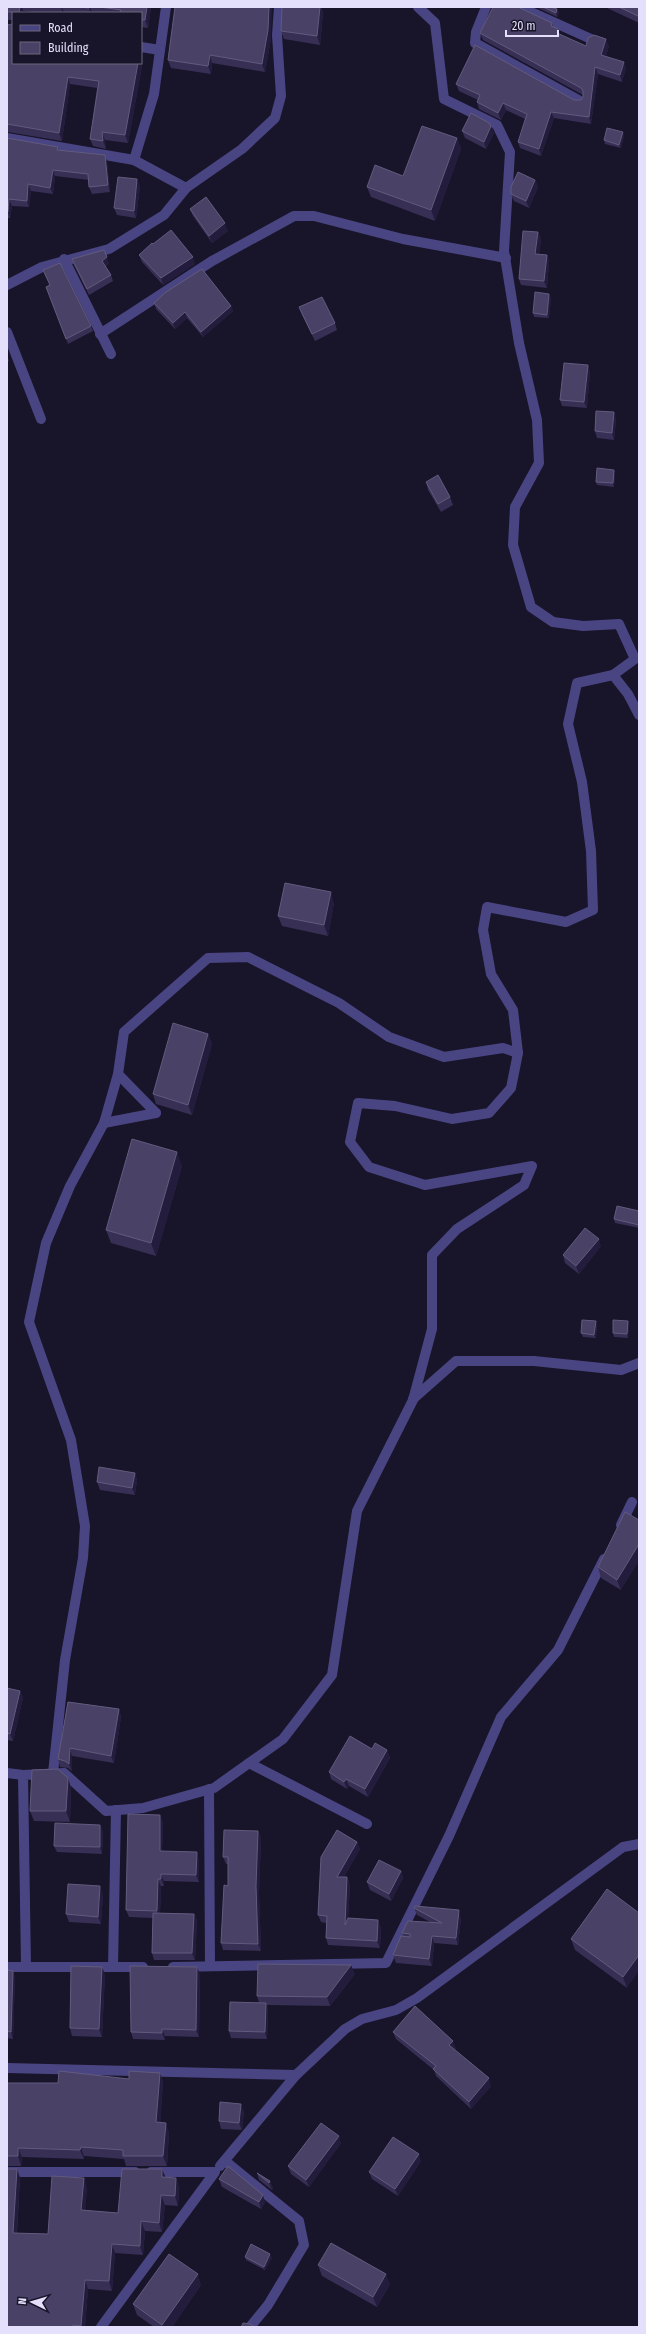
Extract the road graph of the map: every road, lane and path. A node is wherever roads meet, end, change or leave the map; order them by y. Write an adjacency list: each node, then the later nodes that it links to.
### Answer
1 (166, 7): 8 (street)
2 (278, 7): 12 (street)
3 (418, 7): 13 (street)
4 (486, 7): 9 (street)
5 (520, 7): 6 (street)
6 (591, 39)
7 (142, 47): 8 (street)
8 (160, 50): 11 (street)
9 (580, 101)
10 (7, 138): 11 (street)
11 (134, 160): 12 (street)
12 (186, 188): 14 (street)
13 (506, 258): 17 (street); 20 (street)
14 (64, 259): 15 (street); 17 (street)
15 (7, 285)
16 (7, 332): 19 (street)
17 (100, 334): 18 (street)
18 (111, 354)
19 (41, 418)
20 (613, 675): 21 (street); 22 (street)
21 (639, 715)
22 (518, 1053): 23 (street); 26 (street)
23 (118, 1074): 24 (street); 24 (street)
24 (104, 1123): 32 (street)
25 (639, 1363): 26 (street)
26 (413, 1400): 30 (street)
27 (632, 1502): 28 (street)
28 (615, 1536)
29 (609, 1550): 39 (street)
30 (249, 1762): 34 (street); 36 (street)
31 (7, 1772): 33 (street)
32 (53, 1773): 33 (street); 35 (street)
33 (23, 1775): 38 (street)
34 (209, 1789): 35 (street); 39 (street)
35 (116, 1810): 41 (street)
36 (367, 1824)
37 (638, 1842): 45 (street)
38 (26, 1966): 40 (street); 41 (street)
39 (210, 1966): 43 (street)
40 (7, 1967)
41 (113, 1967): 42 (street)
42 (150, 1967)
43 (165, 1967)
44 (7, 2068): 45 (street)
45 (296, 2075): 46 (street)
46 (225, 2161): 48 (street); 50 (street)
47 (7, 2172): 48 (street)
48 (215, 2172): 49 (street)
49 (101, 2327)
50 (250, 2327)

